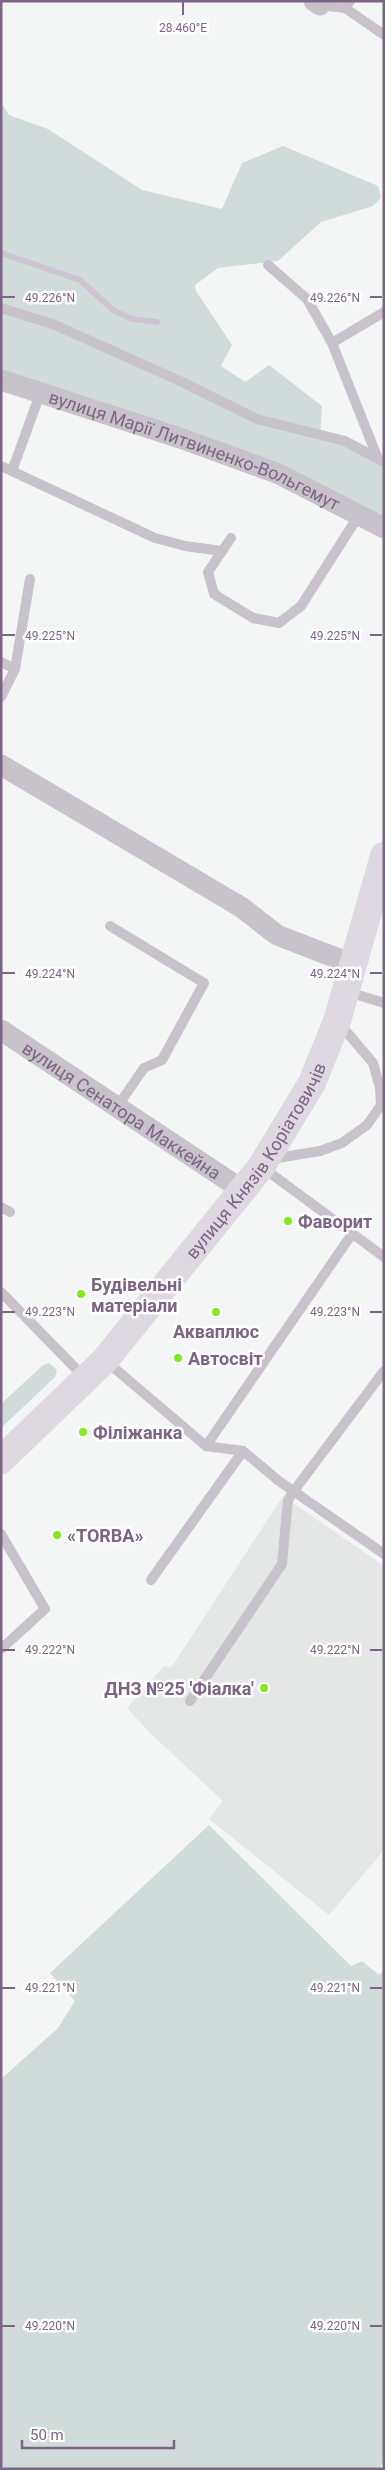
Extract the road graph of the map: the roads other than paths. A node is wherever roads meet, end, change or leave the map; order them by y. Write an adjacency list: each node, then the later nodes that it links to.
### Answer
1 (317, 3): 2 (lane)
2 (348, 5): 3 (lane)
3 (384, 35)
4 (268, 265): 7 (lane)
5 (1, 308): 10 (lane)
6 (384, 312): 7 (lane)
7 (332, 343): 10 (lane)
8 (1, 380): 9 (street, вулиця Марії Литвиненко-Вольгемут)
9 (40, 394): 12 (lane); 13 (street, вулиця Марії Литвиненко-Вольгемут)
10 (381, 460)
11 (1, 466): 12 (lane)
12 (12, 471): 16 (lane)
13 (359, 515): 14 (street, вулиця Марії Литвиненко-Вольгемут); 16 (lane)
14 (384, 528)
15 (231, 538): 16 (lane)
16 (222, 551)
17 (30, 579): 19 (lane)
18 (1, 662): 19 (lane)
19 (15, 670): 20 (lane)
20 (1, 697)
21 (1, 765): 24 (street)
22 (384, 856): 24 (main road, вулиця Князів Коріатовичів)
23 (110, 926): 29 (lane)
24 (352, 964): 25 (main road, вулиця Князів Коріатовичів)
25 (344, 991): 26 (lane); 27 (main road, вулиця Князів Коріатовичів)
26 (384, 1003)
27 (337, 1021): 30 (main road, вулиця Князів Коріатовичів); 30 (lane)
28 (1, 1030): 29 (street, вулиця Сенатора Маккейна)
29 (117, 1107): 31 (street, вулиця Сенатора Маккейна)
30 (263, 1163): 31 (main road, вулиця Князів Коріатовичів); 32 (lane)
31 (244, 1191): 35 (main road, вулиця Князів Коріатовичів)
32 (352, 1234): 33 (lane); 37 (lane)
33 (384, 1258)
34 (1, 1292): 35 (lane)
35 (96, 1369): 37 (lane); 39 (main road, вулиця Князів Коріатовичів)
36 (384, 1371): 40 (lane)
37 (206, 1446): 38 (lane)
38 (243, 1451): 40 (lane); 43 (lane)
39 (1, 1460)
40 (293, 1492): 42 (lane); 45 (lane)
41 (1, 1534): 44 (lane)
42 (384, 1554)
43 (151, 1580)
44 (1, 1649)
45 (190, 1701)

